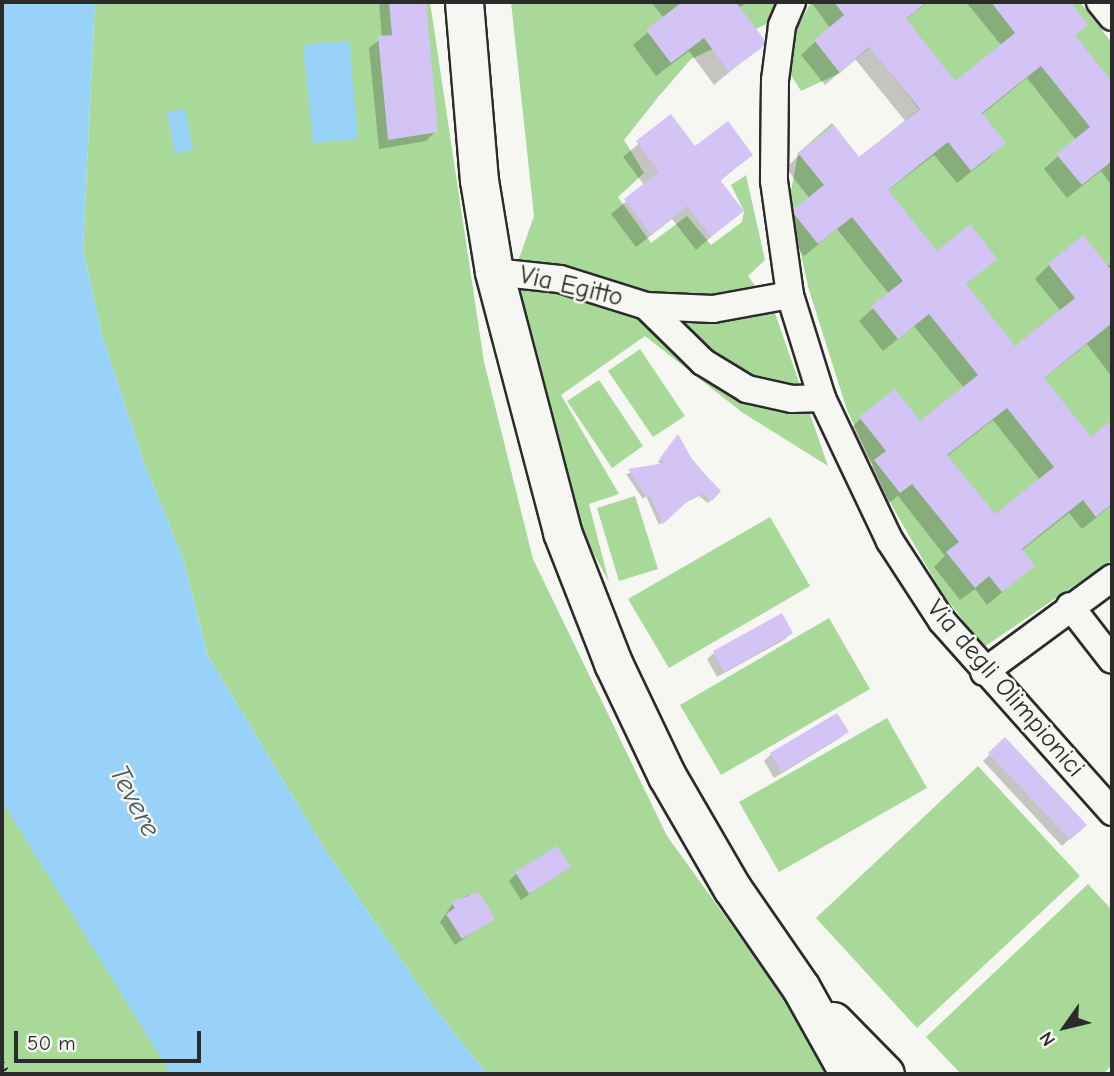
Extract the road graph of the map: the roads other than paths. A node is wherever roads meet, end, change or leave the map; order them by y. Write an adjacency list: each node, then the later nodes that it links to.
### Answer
1 (464, 2): 5 (main road)
2 (792, 2): 6 (street, Via degli Olimpionici)
3 (1100, 2): 4 (street)
4 (1112, 17)
5 (494, 272): 7 (street, Via Egitto); 14 (main road)
6 (790, 295): 7 (street, Via Egitto); 8 (street, Via degli Olimpionici)
7 (646, 306): 8 (street, Via Egitto)
8 (822, 398): 12 (street, Via degli Olimpionici)
9 (1112, 578): 10 (street)
10 (1070, 606): 11 (street); 12 (street)
11 (1112, 660)
12 (984, 672): 13 (street, Via degli Olimpionici)
13 (1112, 812)
14 (801, 988): 15 (main road); 16 (main road)
15 (849, 1074)
16 (885, 1074)

